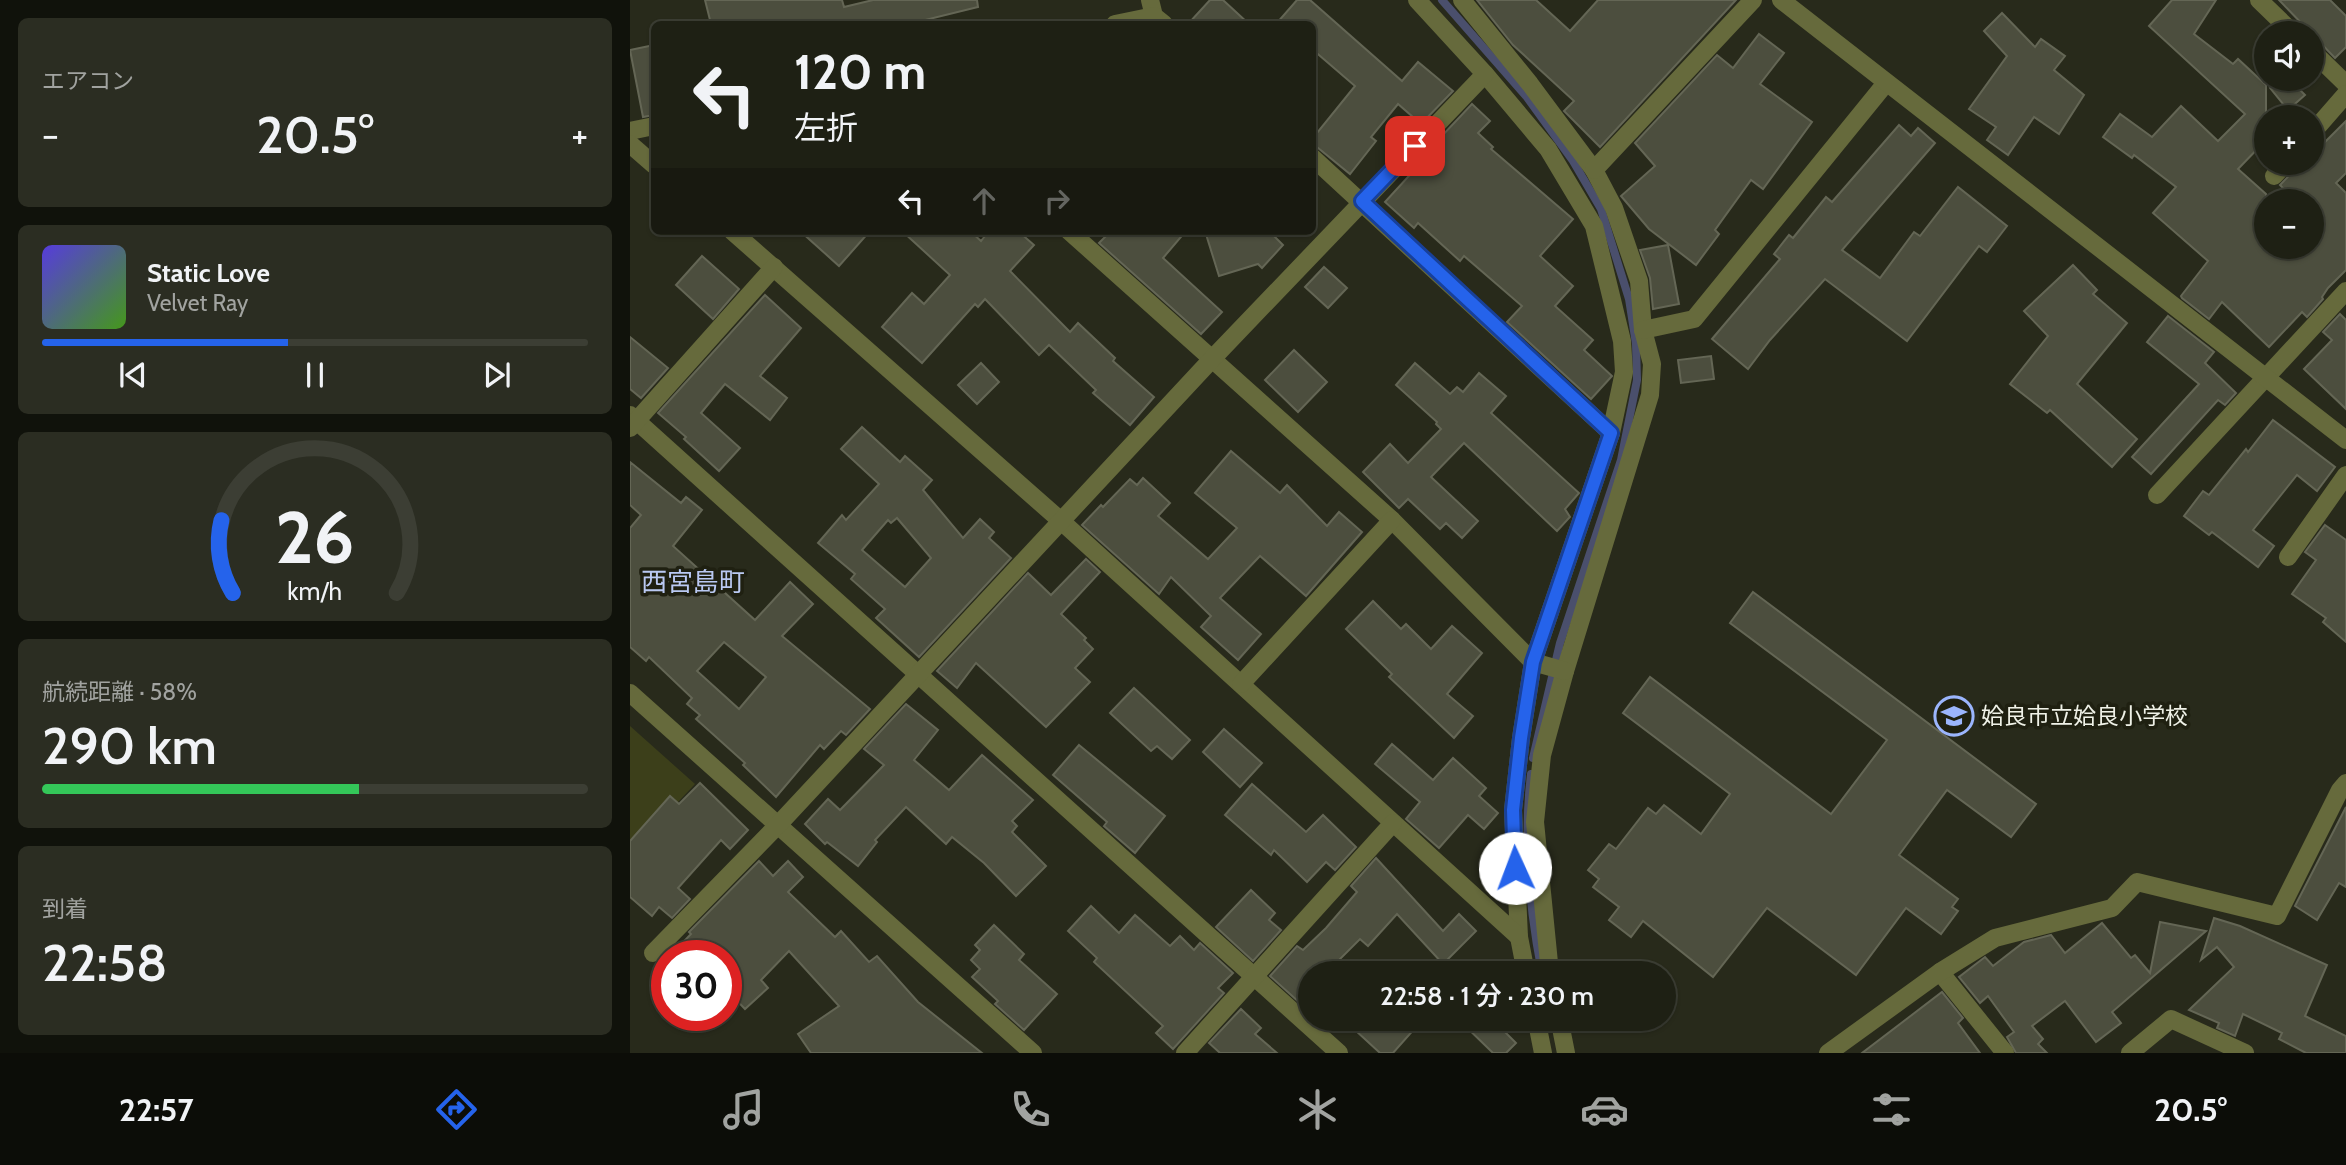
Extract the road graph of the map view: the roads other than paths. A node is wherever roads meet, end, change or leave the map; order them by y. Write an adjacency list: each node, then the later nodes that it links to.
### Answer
1 (1417, 0): 10 (street)
2 (1462, 0): 20 (street)
3 (1753, 0): 20 (street)
4 (1781, 0): 11 (street)
5 (2259, 0): 8 (street)
6 (1156, 13): 7 (street)
7 (1126, 21)
8 (2281, 21)
9 (2324, 62): 12 (street)
10 (1485, 74): 21 (street); 30 (street)
11 (1886, 83): 26 (street); 28 (street)
12 (2346, 83)
13 (2346, 94): 14 (street)
14 (2324, 119)
15 (651, 127): 16 (street)
16 (630, 131)
17 (630, 144): 19 (street)
18 (1316, 161): 21 (street)
19 (651, 162)
20 (1594, 170): 26 (street)
21 (1362, 201): 27 (street); 30 (street)
22 (737, 235): 24 (street)
23 (1073, 235): 27 (street)
24 (774, 267): 29 (street); 34 (street)
25 (2346, 291): 28 (street)
26 (1643, 330): 38 (street)
27 (1212, 359): 34 (street); 35 (street)
28 (2265, 378): 31 (street); 33 (street)
29 (632, 421): 39 (street)
30 (1611, 433): 37 (street)
31 (2346, 440)
32 (2346, 475): 36 (street)
33 (2157, 495)
34 (1060, 520): 39 (street); 40 (street)
35 (1392, 520): 37 (street); 40 (street)
36 (2288, 557)
37 (1533, 662): 38 (street); 45 (street)
38 (1565, 671): 48 (street)
39 (918, 674): 44 (street); 50 (street)
40 (1241, 684): 43 (street)
41 (630, 693): 44 (street)
42 (2346, 783): 49 (street)
43 (1393, 823): 45 (street); 50 (street)
44 (778, 825): 46 (street); 53 (street)
45 (1519, 937): 47 (street)
46 (666, 940)
47 (1524, 961)
48 (1549, 961)
49 (1940, 972): 58 (street); 59 (street)
50 (1254, 976): 54 (street); 55 (street)
51 (1539, 1031): 56 (street)
52 (1562, 1031): 57 (street)
53 (1033, 1053)
54 (1185, 1053)
55 (1339, 1053)
56 (1543, 1053)
57 (1566, 1053)
58 (1828, 1053)
59 (2005, 1053)
60 (2130, 1053): 61 (street)
61 (2245, 1053)

